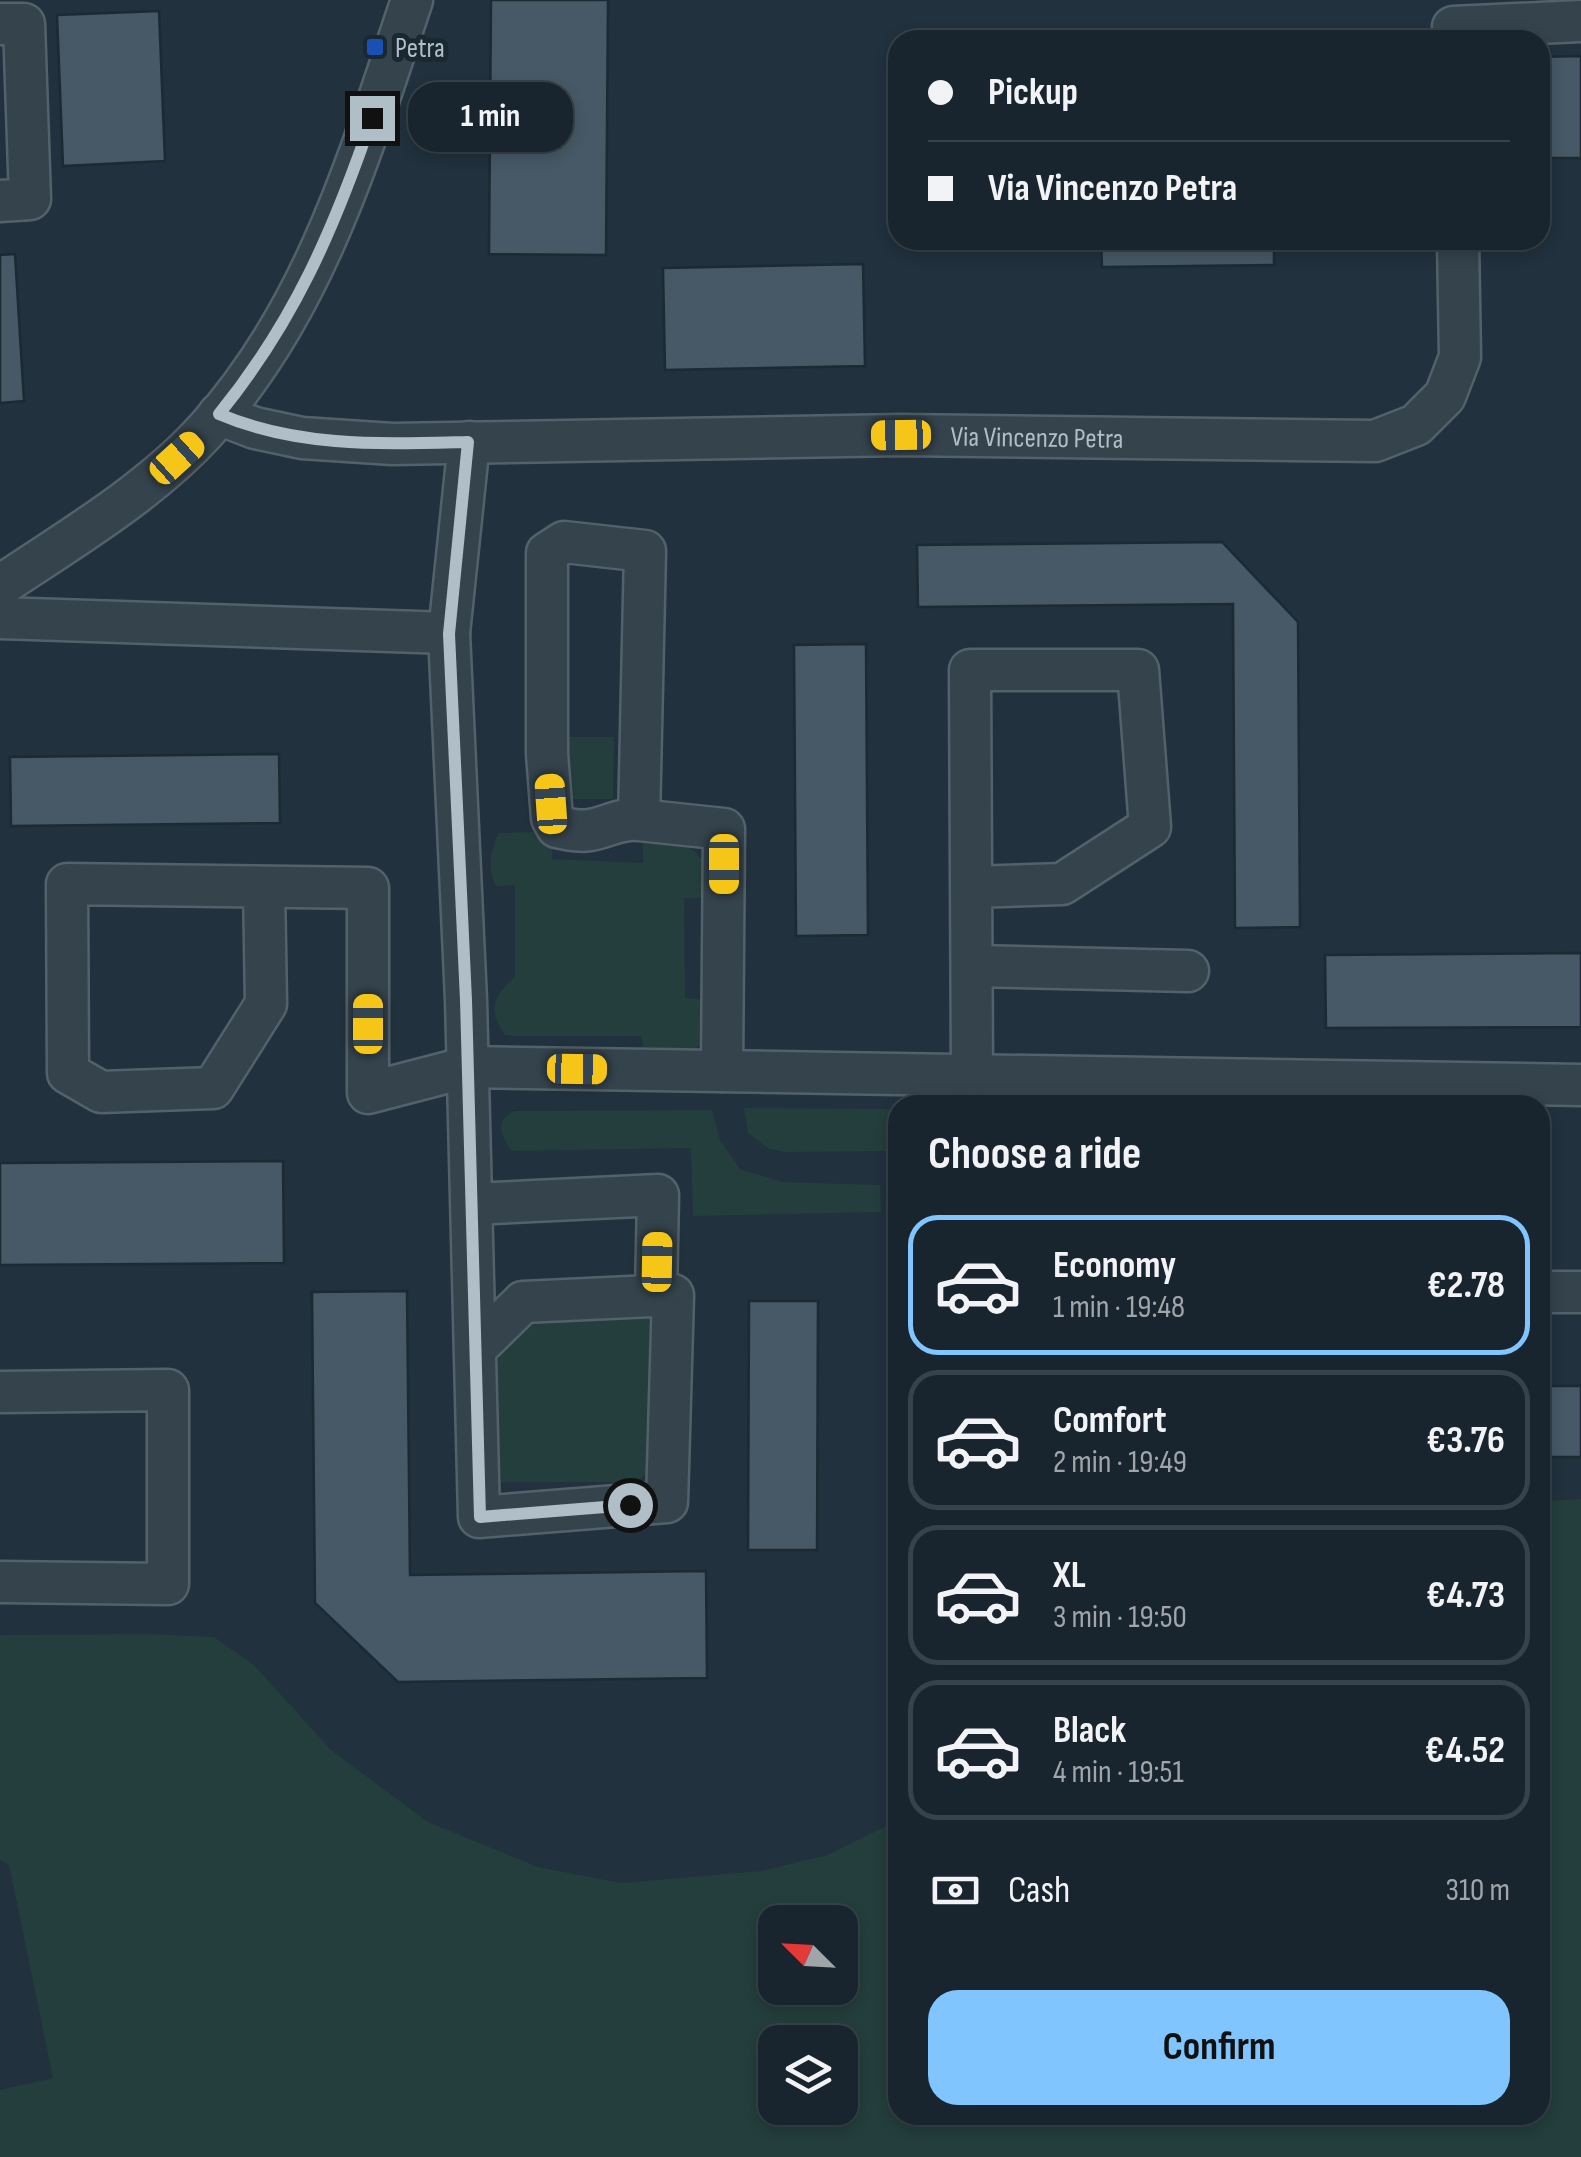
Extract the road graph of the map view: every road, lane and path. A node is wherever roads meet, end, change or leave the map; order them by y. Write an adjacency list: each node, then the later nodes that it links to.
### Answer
1 (412, 0): 7 (street)
2 (1581, 21): 3 (street)
3 (1453, 22)
4 (0, 24): 5 (street)
5 (0, 200)
6 (1458, 250): 8 (street, Via Vincenzo Petra)
7 (219, 414): 8 (street, Via Vincenzo Petra); 9 (street)
8 (468, 442): 11 (street)
9 (0, 586)
10 (0, 618): 11 (street)
11 (449, 634): 17 (street)
12 (638, 820): 12 (street); 18 (street)
13 (264, 887): 13 (street); 17 (street)
14 (972, 887): 14 (street); 15 (street)
15 (972, 966): 16 (street); 19 (street)
16 (1188, 971)
17 (468, 1067): 18 (street); 23 (street)
18 (722, 1071): 19 (street)
19 (972, 1075): 21 (street)
20 (1581, 1085): 22 (street)
21 (1288, 1092): 22 (street)
22 (1419, 1094)
23 (472, 1204): 26 (street); 27 (street)
24 (1550, 1292): 25 (street)
25 (1581, 1292)
26 (656, 1295): 27 (street); 27 (street)
27 (475, 1350)
28 (0, 1392): 29 (street)
29 (0, 1582)

